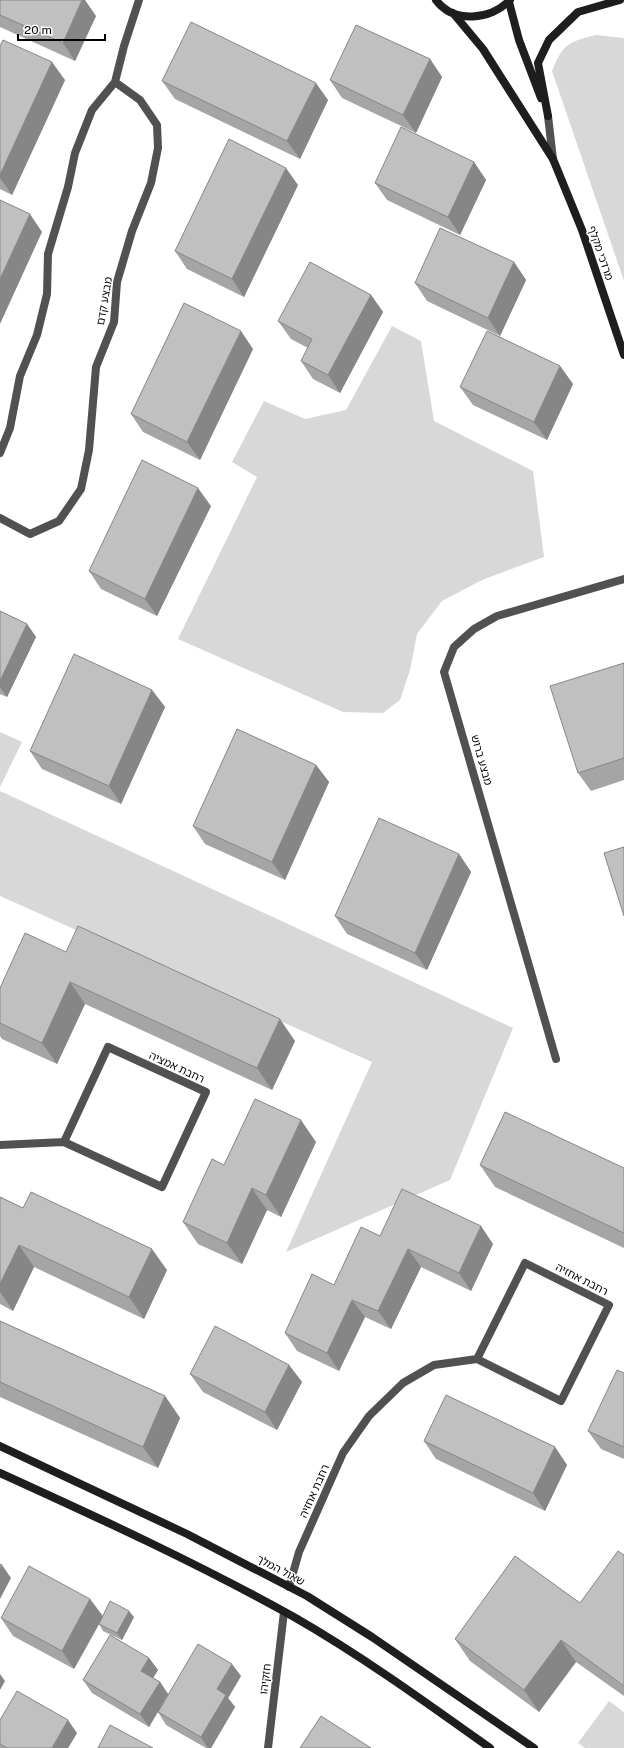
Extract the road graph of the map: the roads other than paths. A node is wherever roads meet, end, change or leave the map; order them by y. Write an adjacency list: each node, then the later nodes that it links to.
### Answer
1 (140, 0): 8 (street)
2 (431, 0): 6 (street)
3 (619, 0): 4 (street); 9 (street)
4 (624, 0)
5 (510, 1): 7 (street); 9 (street, מרדכי מקלף)
6 (437, 2): 7 (street)
7 (453, 13): 10 (street, מרדכי מקלף)
8 (114, 82): 12 (street); 13 (street, מבצע קדם)
9 (548, 116): 10 (street, מרדכי מקלף)
10 (553, 160): 11 (street, מרדכי מקלף)
11 (624, 355)
12 (0, 453)
13 (0, 518)
14 (624, 578): 15 (street, מבצע ברוש)
15 (556, 1059)
16 (64, 1142): 16 (street, רחבת אמציה); 17 (street, רחבת אמציה)
17 (0, 1145)
18 (477, 1359): 18 (street, רחבת אחזיה); 21 (street, רחבת אחזיה)
19 (0, 1446): 21 (street, שאול המלך)
20 (0, 1473): 22 (street)
21 (289, 1587): 25 (street, שאול המלך)
22 (284, 1612): 23 (street, חזקיהו); 24 (street)
23 (268, 1748)
24 (490, 1748)
25 (534, 1748)

